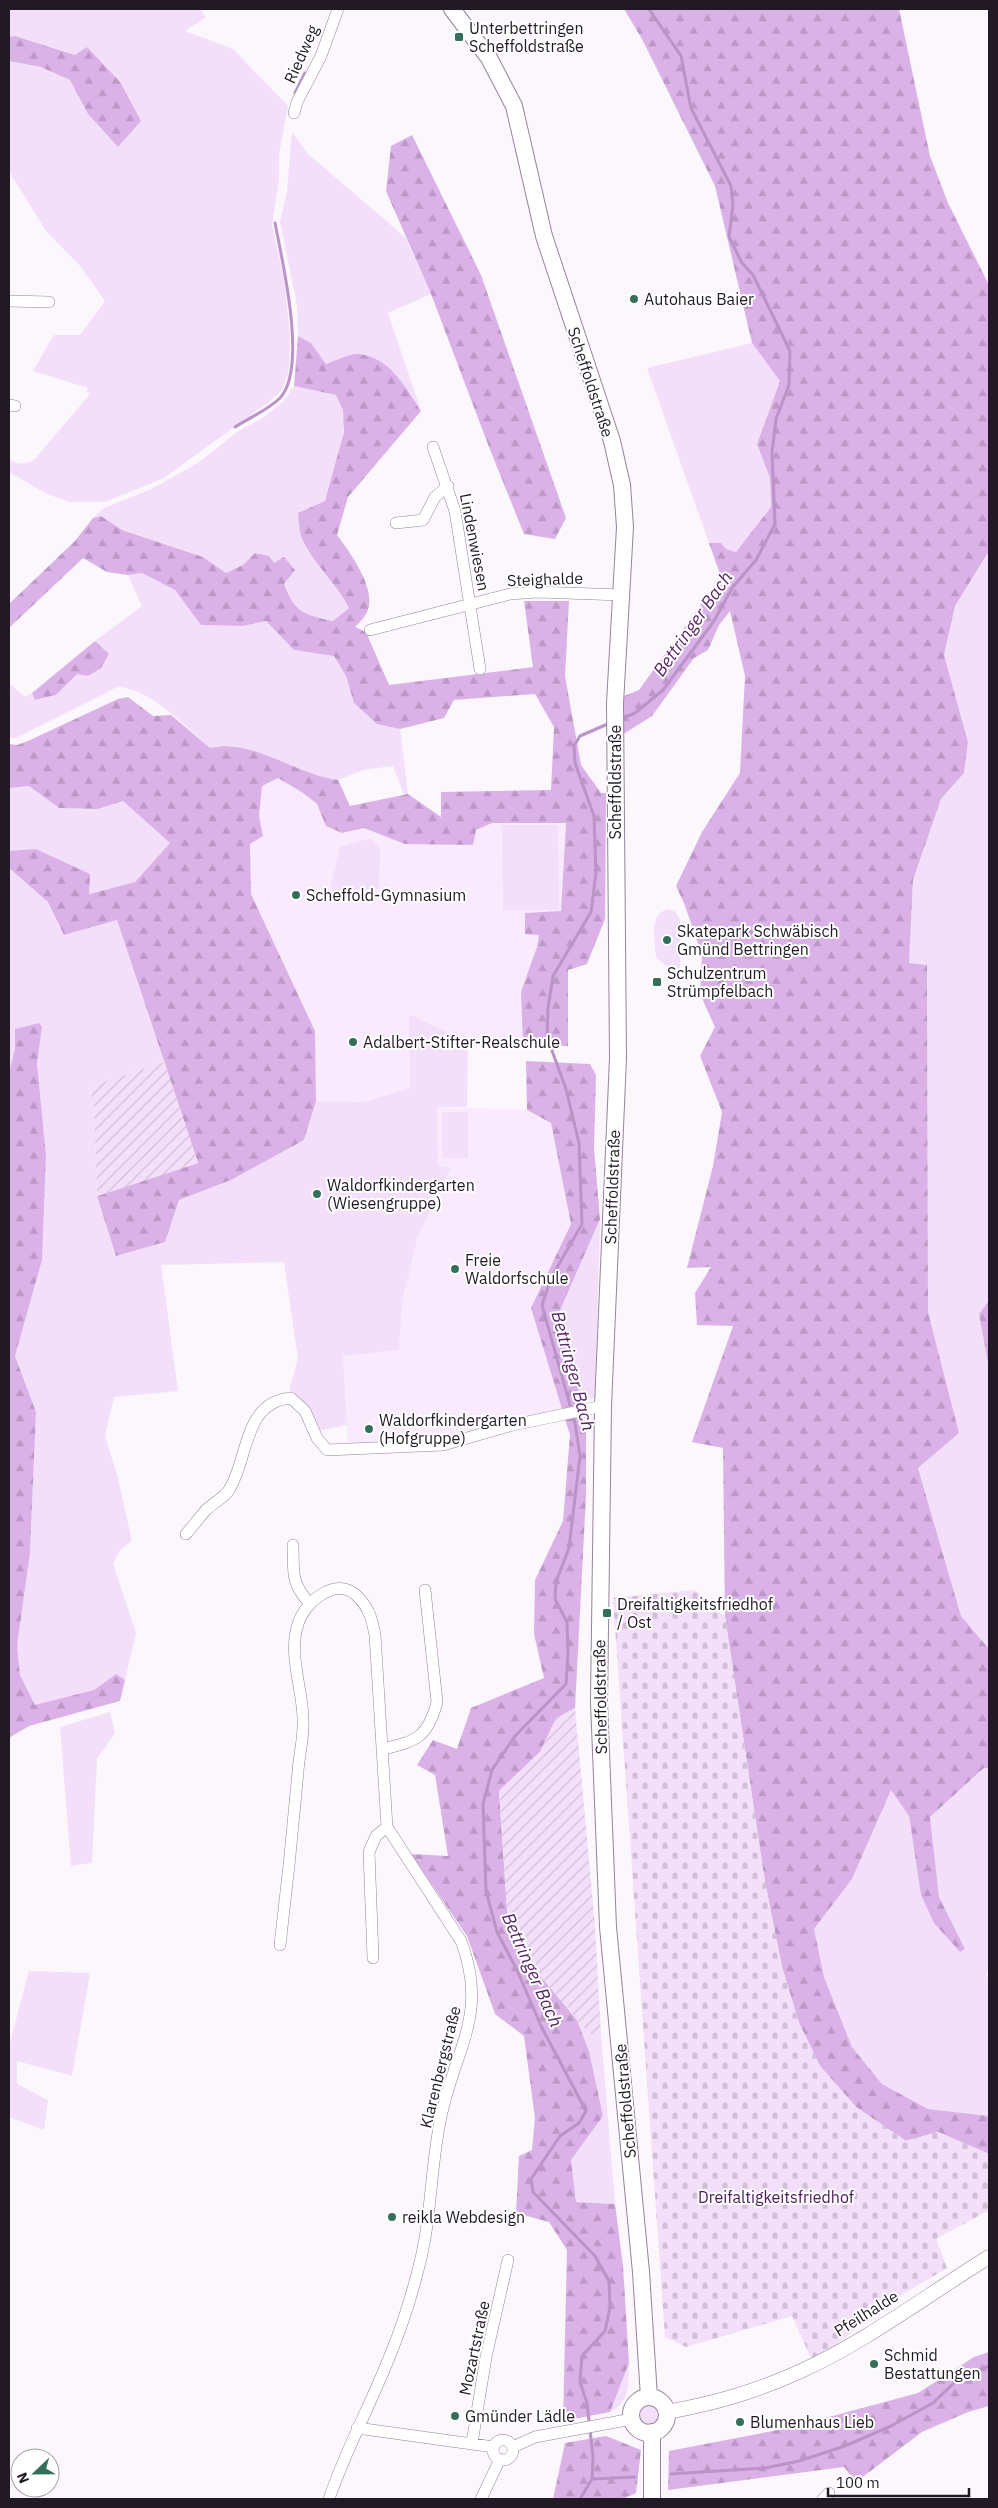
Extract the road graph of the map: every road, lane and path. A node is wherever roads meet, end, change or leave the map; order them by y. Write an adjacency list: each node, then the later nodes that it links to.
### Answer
1 (338, 9): 3 (street, Riedweg)
2 (452, 9): 9 (main road, Scheffoldstraße)
3 (294, 113)
4 (9, 301): 5 (street)
5 (49, 302)
6 (433, 447): 7 (street, Lindenwiesen)
7 (448, 486): 8 (street, Lindenwiesen); 10 (street, Lindenwiesen)
8 (396, 523)
9 (621, 595): 10 (street, Steighalde); 13 (main road, Scheffoldstraße)
10 (470, 603): 11 (street, Steighalde); 12 (street)
11 (370, 630)
12 (480, 669)
13 (597, 1407): 14 (street); 24 (main road, Scheffoldstraße)
14 (186, 1534)
15 (293, 1545): 17 (street)
16 (425, 1590): 18 (street)
17 (309, 1603): 18 (street); 20 (street)
18 (384, 1749): 19 (street)
19 (387, 1827): 21 (street); 27 (street, Klarenbergstraße)
20 (280, 1945)
21 (373, 1958)
22 (989, 2256): 25 (street, Pfeilhalde)
23 (508, 2260): 29 (street, Mozartstraße)
24 (649, 2397): 25 (main road); 26 (main road)
25 (667, 2412): 28 (main road)
26 (632, 2419): 28 (main road); 31 (street)
27 (357, 2428): 29 (street); 33 (street, Klarenbergstraße)
28 (652, 2432): 35 (main road)
29 (472, 2443): 30 (street)
30 (494, 2447): 31 (street); 32 (street)
31 (512, 2447): 32 (street)
32 (500, 2459): 34 (street)
33 (329, 2499)
34 (481, 2499)
35 (652, 2499)

